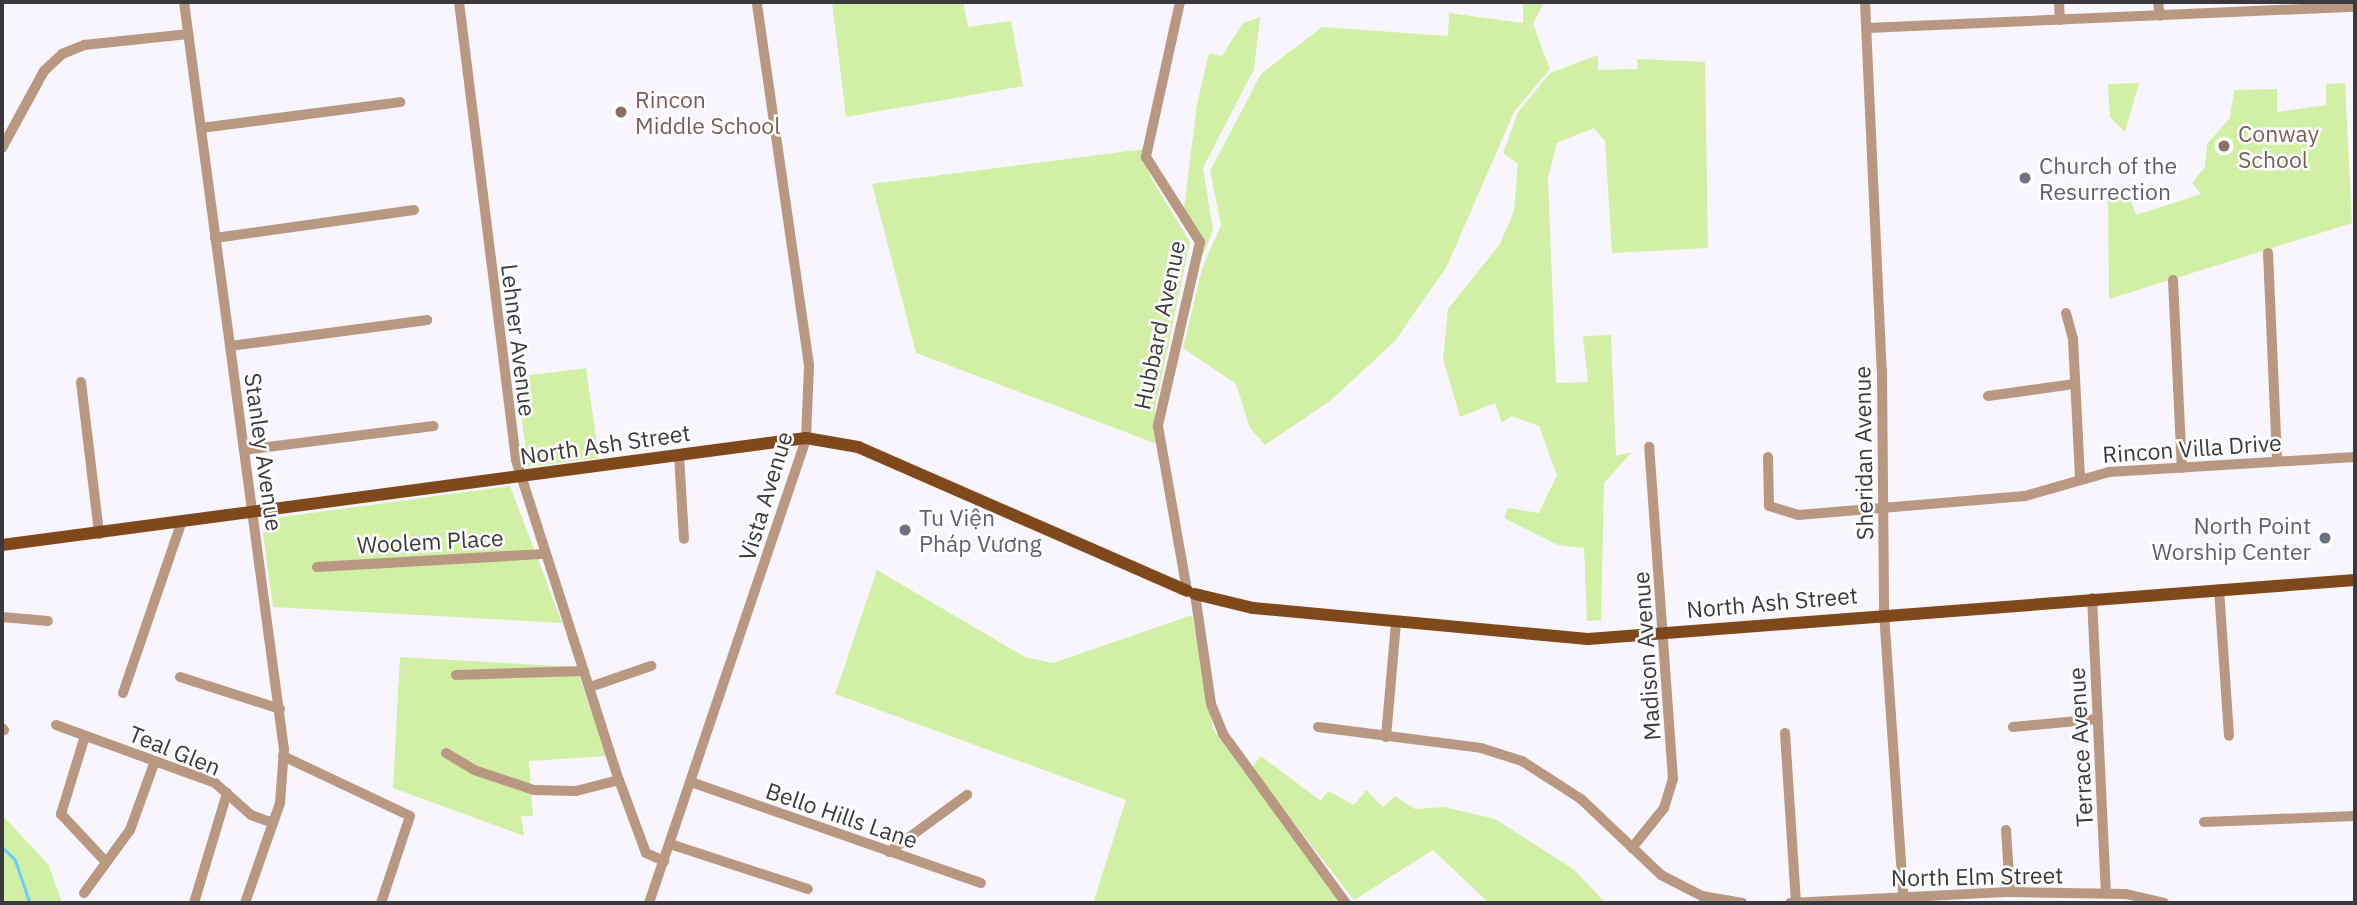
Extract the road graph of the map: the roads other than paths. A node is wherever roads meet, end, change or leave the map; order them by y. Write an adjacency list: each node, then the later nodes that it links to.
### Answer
1 (184, 2): 13 (street, Stanley Avenue)
2 (459, 2): 36 (street, Lehner Avenue)
3 (757, 2): 28 (street, Vista Avenue)
4 (1180, 2): 48 (street, Hubbard Avenue)
5 (1865, 2): 12 (street, Sheridan Avenue)
6 (2059, 2): 11 (street)
7 (2158, 2): 10 (street)
8 (2251, 7): 9 (street); 10 (street)
9 (2355, 7)
10 (2160, 16): 11 (street)
11 (2060, 20): 12 (street)
12 (1867, 28): 38 (street, Sheridan Avenue)
13 (188, 34): 15 (street, Stanley Avenue); 16 (street)
14 (400, 102): 15 (street)
15 (201, 128): 18 (street, Stanley Avenue)
16 (2, 148)
17 (414, 210): 18 (street)
18 (215, 238): 23 (street, Stanley Avenue)
19 (2268, 253): 34 (street)
20 (2173, 280): 35 (street)
21 (2066, 313): 25 (street)
22 (427, 320): 23 (street)
23 (230, 346): 30 (street, Stanley Avenue)
24 (81, 382): 41 (street)
25 (2075, 384): 26 (street); 37 (street)
26 (1988, 396)
27 (433, 426): 30 (street)
28 (806, 438): 31 (main road, North Ash Street); 48 (main road, North Ash Street); 74 (street, Vista Avenue)
29 (1649, 447): 54 (street, Madison Avenue)
30 (244, 450): 39 (street, Stanley Avenue)
31 (679, 455): 36 (main road, North Ash Street); 42 (street)
32 (1768, 457): 38 (street, Rincon Villa Drive)
33 (2355, 457): 34 (street, Rincon Villa Drive)
34 (2277, 461): 35 (street, Rincon Villa Drive)
35 (2182, 468): 37 (street, Rincon Villa Drive)
36 (520, 478): 39 (main road, North Ash Street); 44 (street, Lehner Avenue)
37 (2080, 478): 38 (street, Rincon Villa Drive)
38 (1883, 506): 50 (street, Sheridan Avenue)
39 (253, 511): 40 (main road, North Ash Street); 61 (street, Stanley Avenue)
40 (182, 521): 41 (main road, North Ash Street); 60 (street)
41 (100, 534): 43 (main road, North Ash Street)
42 (684, 539)
43 (2, 545)
44 (545, 554): 45 (street, Woolem Place); 56 (street, Lehner Avenue)
45 (317, 567)
46 (2355, 580): 47 (main road, North Ash Street)
47 (2219, 589): 49 (main road, North Ash Street); 68 (street)
48 (1191, 592): 53 (main road, North Ash Street); 96 (street, Hubbard Avenue)
49 (2092, 598): 50 (main road, North Ash Street); 62 (street, Terrace Avenue)
50 (1884, 613): 54 (main road, North Ash Street); 91 (street, Sheridan Avenue)
51 (2, 617): 52 (street)
52 (48, 621)
53 (1396, 623): 54 (main road, North Ash Street); 69 (street)
54 (1664, 632): 82 (street, Madison Avenue)
55 (651, 666): 59 (street)
56 (584, 671): 57 (street); 59 (street, Lehner Avenue)
57 (456, 675)
58 (180, 677): 61 (street)
59 (590, 687): 73 (street, Lehner Avenue)
60 (123, 693)
61 (280, 709): 71 (street, Stanley Avenue)
62 (2098, 719): 65 (street); 90 (street, Terrace Avenue)
63 (56, 725): 67 (street, Teal Glen)
64 (1318, 727): 69 (street)
65 (2013, 727)
66 (1785, 733): 99 (street)
67 (85, 736): 72 (street, Teal Glen); 84 (street)
68 (2230, 736)
69 (1386, 737): 82 (street)
70 (446, 753): 73 (street)
71 (283, 756): 79 (street, Stanley Avenue); 94 (street)
72 (155, 761): 75 (street, Teal Glen); 84 (street)
73 (618, 780): 85 (street, Lehner Avenue)
74 (691, 782): 81 (street, Vista Avenue); 83 (street, Bello Hills Lane)
75 (227, 793): 79 (street, Teal Glen); 92 (street)
76 (967, 795): 83 (street)
77 (2355, 816): 78 (street)
78 (2204, 822)
79 (272, 823): 93 (street, Stanley Avenue)
80 (2006, 830): 88 (street)
81 (670, 844): 85 (street, Vista Avenue); 87 (street)
82 (1632, 848): 97 (street)
83 (890, 852): 86 (street, Bello Hills Lane)
84 (104, 860): 89 (street)
85 (664, 861): 95 (street, Vista Avenue)
86 (981, 883)
87 (808, 889)
88 (2010, 892): 90 (street, North Elm Street); 91 (street, North Elm Street)
89 (84, 893)
90 (2106, 894): 100 (street, North Elm Street)
91 (1904, 900): 99 (street, North Elm Street)
92 (194, 903)
93 (245, 903)
94 (380, 903)
95 (649, 903)
96 (1346, 903)
97 (1742, 903)
98 (1790, 903): 99 (street, North Elm Street)
99 (1796, 903)
100 (2164, 903)

